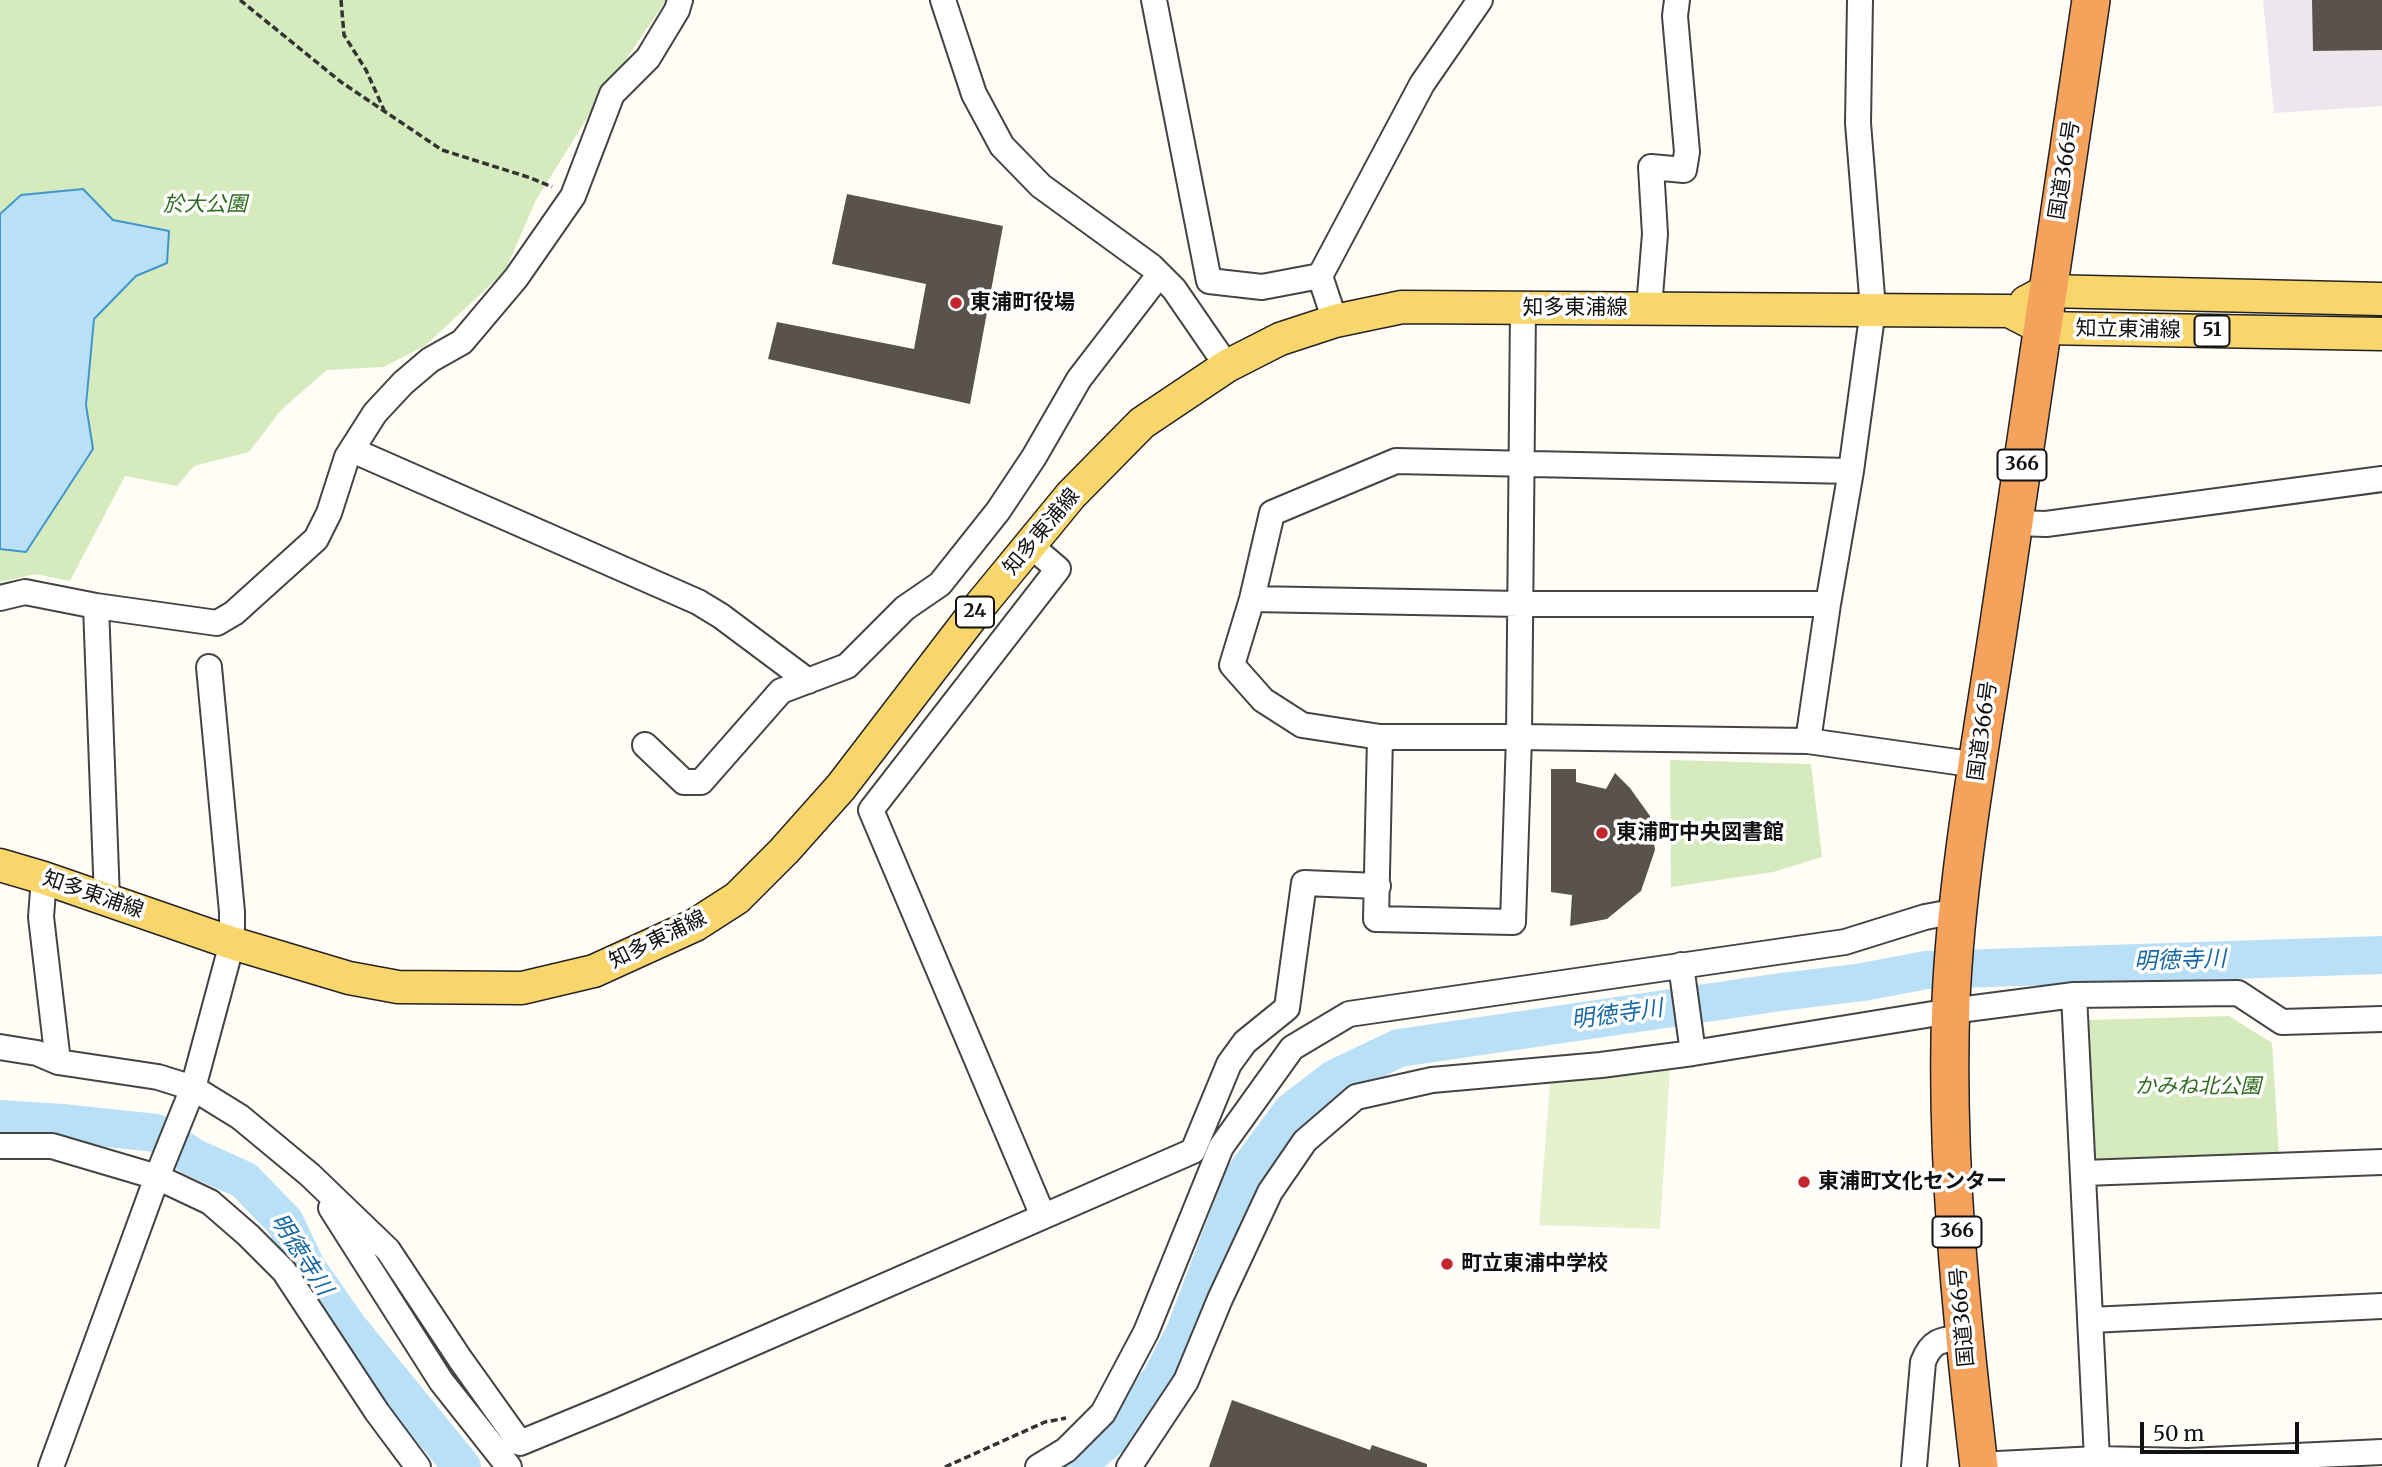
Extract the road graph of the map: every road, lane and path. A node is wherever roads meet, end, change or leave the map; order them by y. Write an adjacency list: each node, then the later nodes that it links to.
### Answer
1 (240, 0): 10 (path)
2 (341, 0): 10 (path)
3 (680, 0): 11 (street)
4 (943, 0): 12 (street)
5 (1154, 0): 13 (street)
6 (1480, 0): 13 (street)
7 (1677, 0): 17 (street)
8 (1860, 0): 18 (street)
9 (2091, 0): 14 (highway, 国道366号 / 366)
10 (385, 112): 11 (path)
11 (573, 196): 24 (street)
12 (1159, 275): 23 (street); 36 (street)
13 (1320, 276): 20 (street)
14 (2047, 291): 15 (main road, 知立東浦線 / 51); 19 (main road, 知多東浦線 / 24); 21 (highway, 国道366号 / 366)
15 (2382, 299)
16 (1522, 308): 17 (main road, 知多東浦線 / 24); 20 (main road, 知多東浦線 / 24); 25 (street)
17 (1649, 308): 18 (main road, 知多東浦線 / 24)
18 (1873, 309): 19 (main road, 知多東浦線 / 24); 26 (street)
19 (2009, 311): 21 (main road, 知多東浦線 / 24)
20 (1335, 321): 23 (main road, 知多東浦線 / 24)
21 (2042, 328): 22 (main road, 知立東浦線 / 51); 28 (highway, 国道366号 / 366)
22 (2382, 334)
23 (1227, 366): 29 (main road, 知多東浦線 / 24)
24 (352, 450): 34 (street); 36 (street)
25 (1522, 464): 26 (street); 31 (street); 32 (street)
26 (1851, 471): 33 (street)
27 (2382, 479): 28 (street)
28 (2014, 523): 41 (highway, 国道366号 / 366)
29 (1030, 545): 47 (main road, 知多東浦線 / 24); 61 (street)
30 (0, 598): 34 (street)
31 (1252, 599): 32 (street); 37 (street)
32 (1518, 604): 33 (street); 38 (street)
33 (1828, 604): 39 (street)
34 (96, 606): 45 (street)
35 (209, 667): 47 (street)
36 (807, 681): 40 (street)
37 (1380, 737): 38 (street); 44 (street)
38 (1518, 737): 39 (street); 44 (street)
39 (1808, 741): 41 (street)
40 (645, 745)
41 (1978, 765): 46 (highway, 国道366号 / 366)
42 (0, 866): 43 (main road, 知多東浦線 / 24)
43 (44, 878): 45 (main road, 知多東浦線 / 24); 54 (street)
44 (1378, 886): 61 (street)
45 (107, 899): 47 (main road, 知多東浦線 / 24)
46 (1957, 921): 48 (street); 50 (highway, 国道366号 / 366)
47 (232, 943): 55 (street)
48 (1681, 965): 53 (street); 65 (street)
49 (2074, 995): 50 (street); 51 (street); 58 (street)
50 (1951, 1003): 53 (street); 64 (highway, 国道366号 / 366)
51 (2382, 1019)
52 (0, 1047): 54 (street)
53 (1693, 1053): 75 (street)
54 (58, 1062): 55 (street)
55 (193, 1088): 59 (street); 60 (street)
56 (0, 1146): 60 (street)
57 (2382, 1162): 58 (street)
58 (2084, 1173): 63 (street)
59 (310, 1175): 61 (street); 72 (street)
60 (157, 1177): 70 (street); 71 (street)
61 (1043, 1216)
62 (2382, 1306): 63 (street)
63 (2091, 1320): 67 (street)
64 (1964, 1337): 69 (highway, 国道366号 / 366); 76 (street)
65 (1103, 1413): 73 (path); 74 (street)
66 (2382, 1452): 68 (street)
67 (2097, 1459): 68 (street); 69 (street)
68 (2188, 1464)
69 (1979, 1466)
70 (51, 1467)
71 (418, 1467)
72 (509, 1467)
73 (945, 1467)
74 (1038, 1467)
75 (1129, 1467)
76 (1914, 1467)

